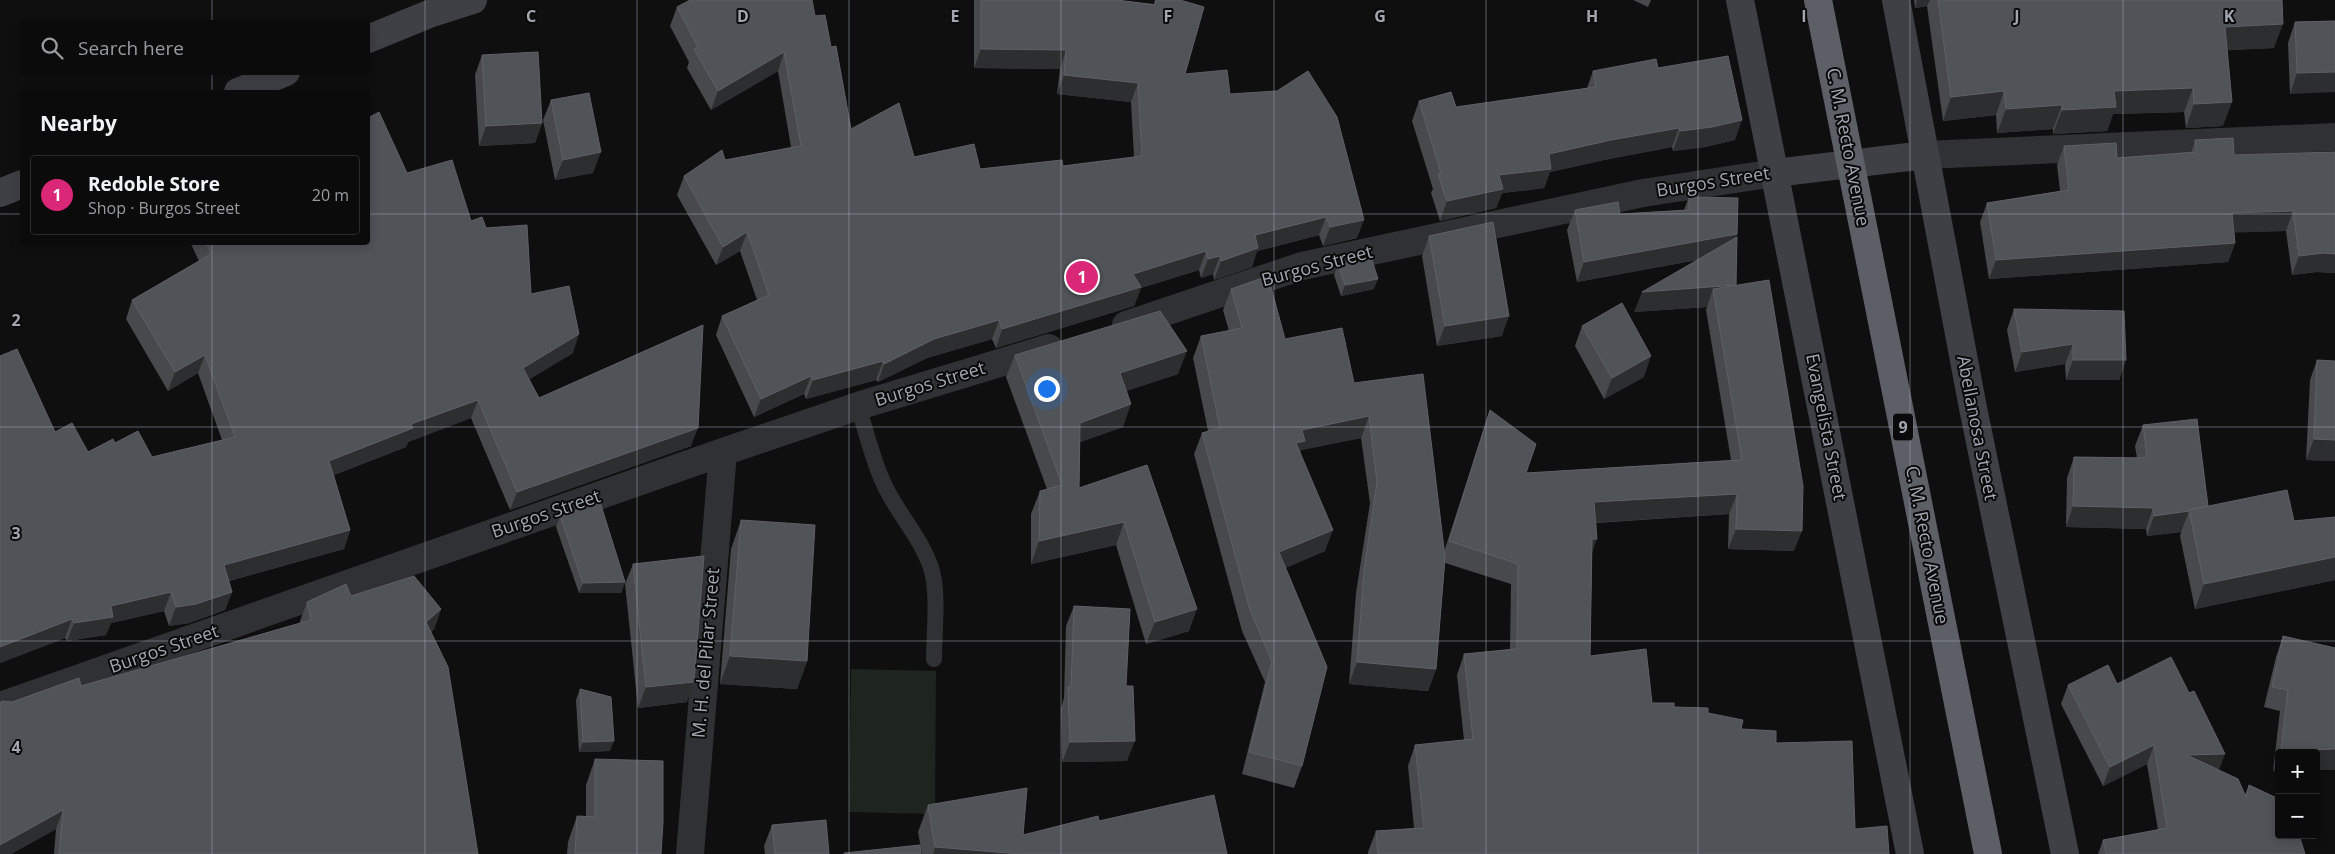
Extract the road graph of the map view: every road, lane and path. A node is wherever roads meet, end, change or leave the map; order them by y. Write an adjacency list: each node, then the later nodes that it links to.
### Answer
1 (473, 0): 5 (street)
2 (1740, 0): 10 (street, Evangelista Street)
3 (1818, 0): 21 (highway, C. M. Recto Avenue / 9, bridge)
4 (1896, 0): 9 (street, Abellanosa Street)
5 (370, 38)
6 (279, 75): 7 (street)
7 (243, 90)
8 (2335, 137): 9 (street, Burgos Street)
9 (1925, 154): 10 (street, Burgos Street); 22 (street, Abellanosa Street)
10 (1776, 173): 13 (street, Burgos Street); 20 (street, Evangelista Street)
11 (20, 185): 12 (street)
12 (0, 194)
13 (1106, 331)
14 (1077, 340): 15 (street, Burgos Street)
15 (858, 406): 16 (street, Burgos Street); 17 (lane)
16 (722, 452): 18 (street, Burgos Street); 19 (street, M. H. del Pilar Street)
17 (934, 659)
18 (0, 706)
19 (690, 854)
20 (1910, 854)
21 (1988, 854)
22 (2065, 854)

